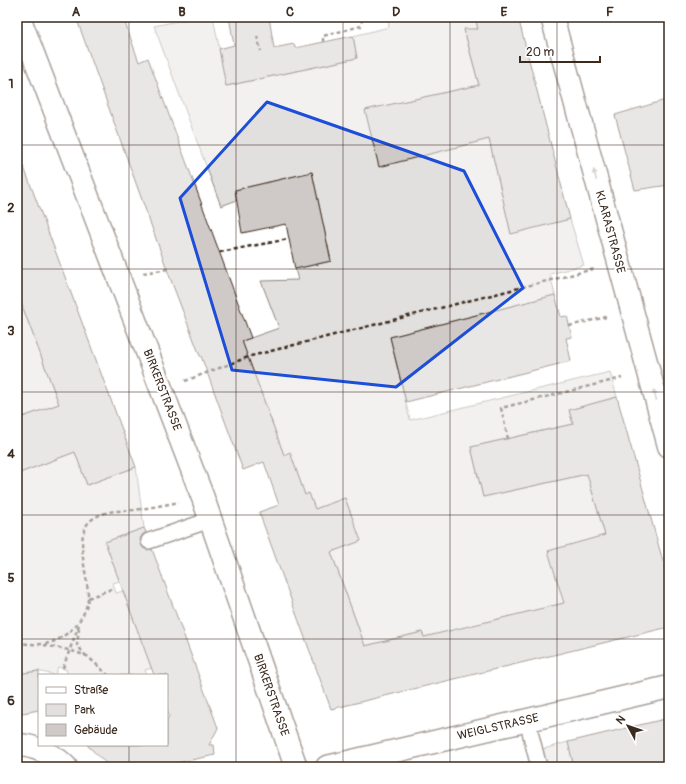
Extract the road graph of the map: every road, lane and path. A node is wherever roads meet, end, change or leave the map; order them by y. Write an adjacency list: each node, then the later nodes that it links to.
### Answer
1 (19, 17): 16 (street, BIRKERSTRASSE)
2 (361, 17): 5 (path)
3 (552, 17): 15 (street, KLARASTRASSE, one-way to 3)
4 (257, 36): 6 (path)
5 (323, 42)
6 (261, 51)
7 (290, 239): 8 (path)
8 (220, 252)
9 (594, 270): 13 (path)
10 (606, 317): 11 (path)
11 (569, 326)
12 (622, 378): 14 (path)
13 (185, 381)
14 (508, 438)
15 (669, 446)
16 (203, 498): 17 (street, BIRKERSTRASSE); 20 (path)
17 (210, 520): 18 (lane); 32 (street, BIRKERSTRASSE)
18 (149, 541)
19 (114, 588): 20 (path)
20 (88, 598): 21 (path)
21 (81, 620): 23 (path); 24 (path); 25 (path)
22 (17, 643): 23 (path)
23 (43, 645): 24 (path)
24 (69, 650): 25 (path); 26 (path)
25 (87, 656): 27 (path)
26 (63, 668)
27 (107, 674)
28 (669, 687): 29 (street, WEIGLSTRASSE)
29 (527, 720): 33 (street, WEIGLSTRASSE); 34 (lane)
30 (17, 745): 31 (street)
31 (66, 767)
32 (296, 767)
33 (327, 767)
34 (539, 767)

